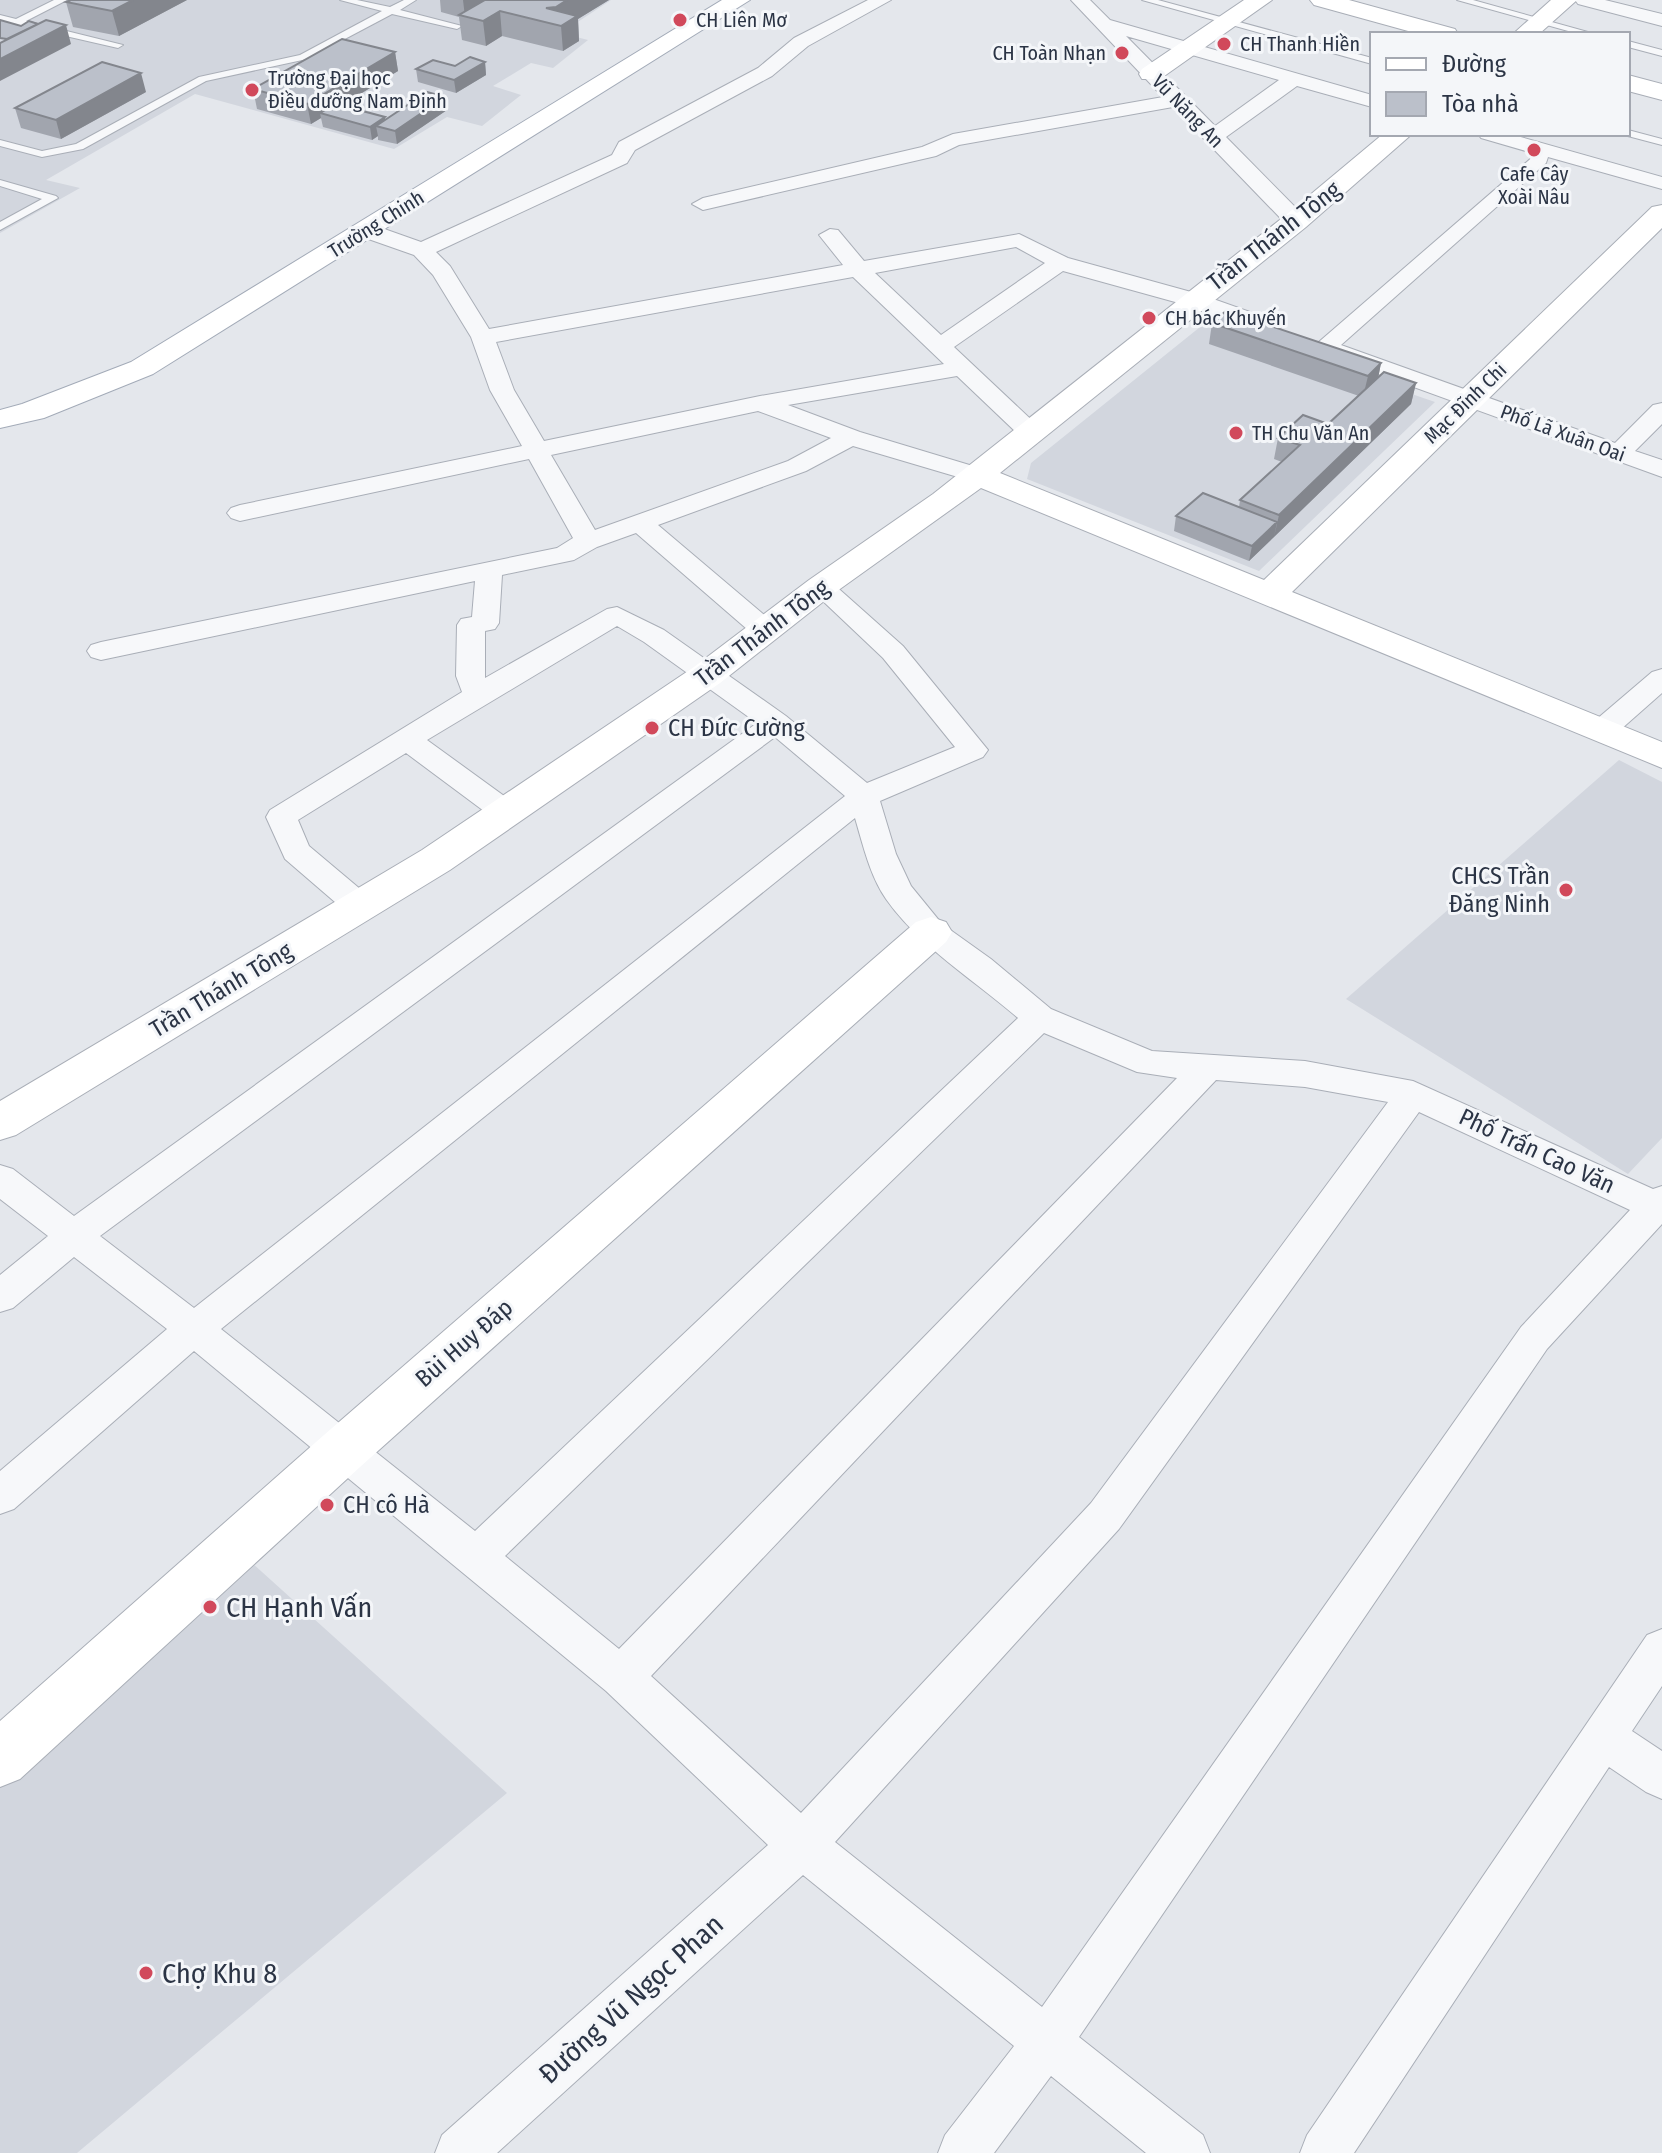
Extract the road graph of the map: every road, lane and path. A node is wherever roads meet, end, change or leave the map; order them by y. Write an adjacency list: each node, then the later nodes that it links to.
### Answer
1 (62, 0): 17 (lane)
2 (345, 0): 14 (lane)
3 (411, 0): 14 (lane)
4 (719, 0): 60 (street, Trường Chinh)
5 (738, 0): 48 (street, Trường Chinh)
6 (882, 0): 50 (street)
7 (1080, 0): 19 (street, Vũ Năng An)
8 (1147, 0): 18 (lane)
9 (1260, 0): 18 (street)
10 (1322, 0): 22 (street)
11 (1462, 0): 21 (lane)
12 (1565, 0): 21 (street)
13 (1584, 0): 16 (street)
14 (390, 11): 20 (lane); 40 (lane)
15 (0, 18): 17 (lane)
16 (1662, 20)
17 (17, 22): 24 (lane)
18 (1228, 22): 26 (street); 28 (lane)
19 (1103, 24): 26 (street); 29 (street, Vũ Năng An)
20 (457, 26)
21 (1532, 27): 23 (lane)
22 (1439, 32)
23 (1573, 32)
24 (118, 45)
25 (1630, 45): 27 (lane)
26 (1191, 47): 29 (street); 30 (street)
27 (1662, 53)
28 (1370, 60)
29 (1151, 74): 33 (street, Vũ Năng An)
30 (1295, 78): 34 (street); 38 (street)
31 (1630, 84): 32 (street)
32 (1662, 92)
33 (1177, 100): 38 (street, Vũ Năng An); 44 (street)
34 (1370, 100)
35 (1630, 134): 39 (lane)
36 (1397, 136): 46 (street, Trần Thánh Tông)
37 (1495, 136): 43 (street)
38 (1213, 137): 46 (street, Vũ Năng An)
39 (1662, 142)
40 (0, 143)
41 (1539, 159): 56 (street)
42 (0, 183): 47 (lane)
43 (1662, 183)
44 (703, 204)
45 (1662, 213): 58 (street, Mạc Đĩnh Chi)
46 (1296, 221): 53 (street, Trần Thánh Tông)
47 (0, 227)
48 (365, 230): 50 (street); 62 (street, Trường Chinh)
49 (830, 235): 52 (street)
50 (422, 250): 54 (street)
51 (1060, 263): 52 (street, Phố Lã Xuân Oai); 53 (street, Phố Lã Xuân Oai); 55 (street)
52 (859, 270): 54 (street, Phố Lã Xuân Oai); 55 (street)
53 (1194, 300): 56 (street, Phố Lã Xuân Oai); 63 (street, Trần Thánh Tông)
54 (483, 337): 65 (street)
55 (938, 347): 57 (street)
56 (1325, 347): 58 (street, Phố Lã Xuân Oai)
57 (960, 368): 59 (street); 63 (street)
58 (1469, 399): 66 (street, Phố Lã Xuân Oai); 74 (street, Mạc Đĩnh Chi)
59 (760, 403): 64 (street); 65 (street)
60 (0, 405)
61 (1662, 410): 66 (street)
62 (0, 419)
63 (1029, 431): 68 (street, Trần Thánh Tông)
64 (851, 437): 68 (street); 70 (street)
65 (536, 450): 69 (street); 71 (street)
66 (1619, 453): 67 (street, Phố Lã Xuân Oai)
67 (1662, 469)
68 (977, 475): 73 (street, Trần Thánh Tông); 74 (street)
69 (240, 513)
70 (639, 522): 71 (street); 75 (street)
71 (588, 541): 72 (street)
72 (489, 571): 76 (street); 79 (street)
73 (821, 587): 75 (street, Trần Thánh Tông); 84 (street)
74 (1269, 595): 81 (street)
75 (765, 630): 77 (street, Trần Thánh Tông)
76 (101, 651)
77 (707, 675): 79 (street); 80 (street); 85 (street, Trần Thánh Tông)
78 (1662, 678): 81 (street)
79 (478, 696): 82 (street)
80 (776, 723): 84 (street); 94 (street)
81 (1601, 731): 83 (street)
82 (408, 740): 85 (street); 86 (street)
83 (1662, 756)
84 (864, 796): 87 (street, Phố Trấn Cao Văn); 96 (street)
85 (507, 813): 86 (street, Trần Thánh Tông)
86 (361, 907): 91 (street, Trần Thánh Tông)
87 (931, 932): 88 (street, Phố Trấn Cao Văn); 97 (street, Bùi Huy Đáp)
88 (1039, 1018): 89 (street, Phố Trấn Cao Văn); 99 (street)
89 (1208, 1067): 90 (street, Phố Trấn Cao Văn); 101 (street)
90 (1413, 1094): 93 (street, Phố Trấn Cao Văn); 105 (street, Đường Vũ Ngọc Phan)
91 (0, 1123)
92 (0, 1179): 94 (street)
93 (1660, 1205): 106 (street)
94 (75, 1235): 95 (street); 96 (street)
95 (0, 1297)
96 (194, 1329): 97 (street); 98 (street)
97 (342, 1451): 99 (street); 103 (street, Bùi Huy Đáp)
98 (0, 1496)
99 (476, 1557): 101 (street)
100 (1662, 1649): 102 (street)
101 (621, 1677): 105 (street)
102 (1603, 1737): 104 (street); 110 (street)
103 (0, 1759)
104 (1662, 1777)
105 (802, 1845): 106 (street); 107 (street, Đường Vũ Ngọc Phan)
106 (1046, 2043): 108 (street); 109 (street)
107 (460, 2153)
108 (963, 2153)
109 (1185, 2153)
110 (1325, 2153)

